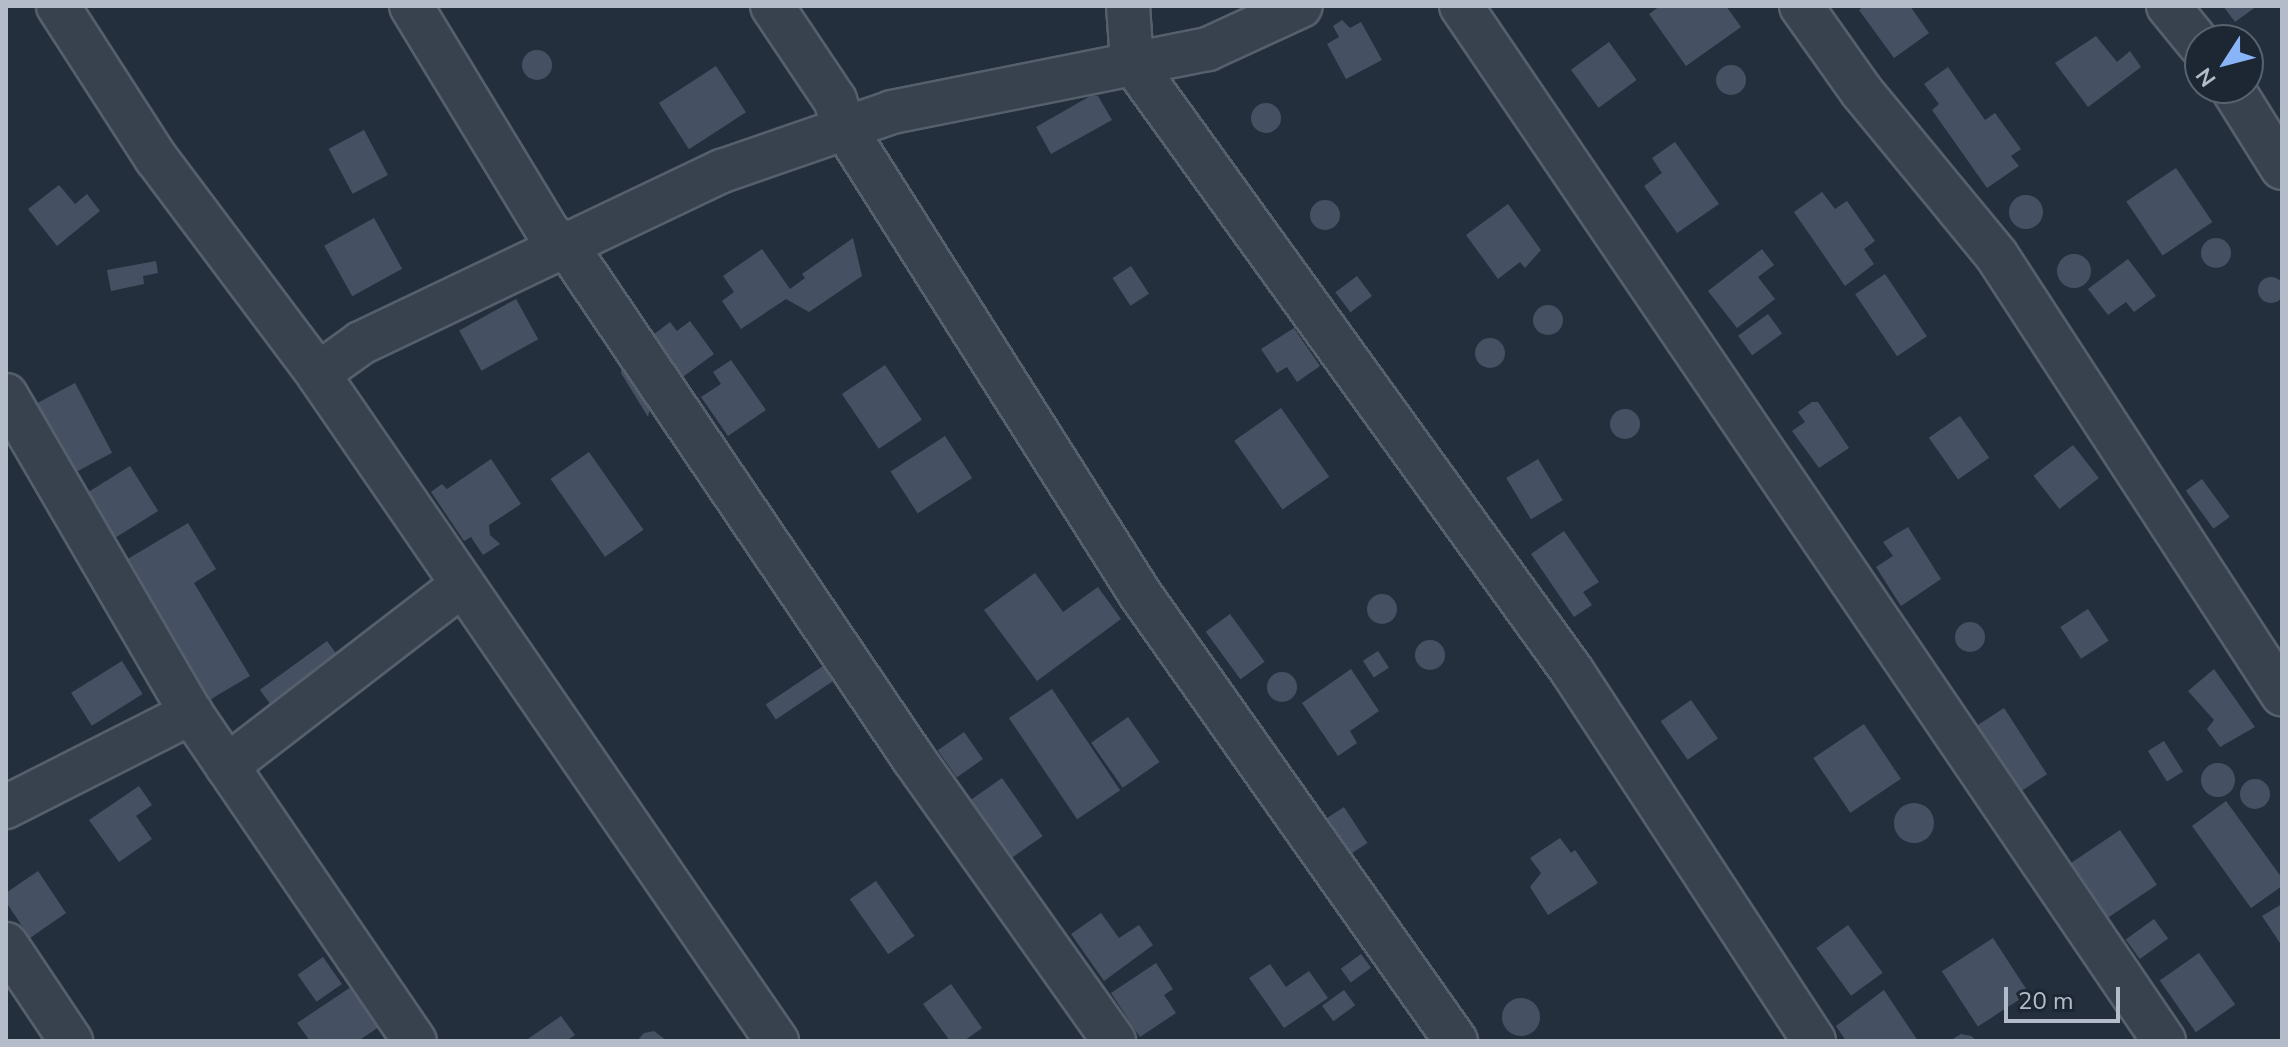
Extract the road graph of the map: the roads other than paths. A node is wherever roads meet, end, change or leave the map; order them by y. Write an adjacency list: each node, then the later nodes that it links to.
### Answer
1 (58, 6): 15 (street)
2 (411, 6): 14 (street)
3 (772, 6): 12 (street)
4 (1128, 6): 10 (street)
5 (1301, 6): 10 (street)
6 (1461, 6): 29 (street)
7 (1801, 6): 18 (street)
8 (2168, 6): 9 (street)
9 (2184, 26)
10 (1132, 62): 12 (street); 28 (street)
11 (2242, 104): 13 (street)
12 (844, 127): 14 (street); 27 (street)
13 (2282, 168)
14 (568, 248): 15 (street); 26 (street)
15 (318, 374): 17 (street)
16 (6, 395): 19 (street)
17 (461, 586): 20 (street); 25 (street)
18 (2282, 694)
19 (191, 713): 20 (street); 21 (street)
20 (227, 766): 24 (street)
21 (6, 807)
22 (6, 944): 23 (street)
23 (71, 1041)
24 (415, 1041)
25 (777, 1041)
26 (1114, 1041)
27 (1456, 1041)
28 (1814, 1041)
29 (2164, 1041)

